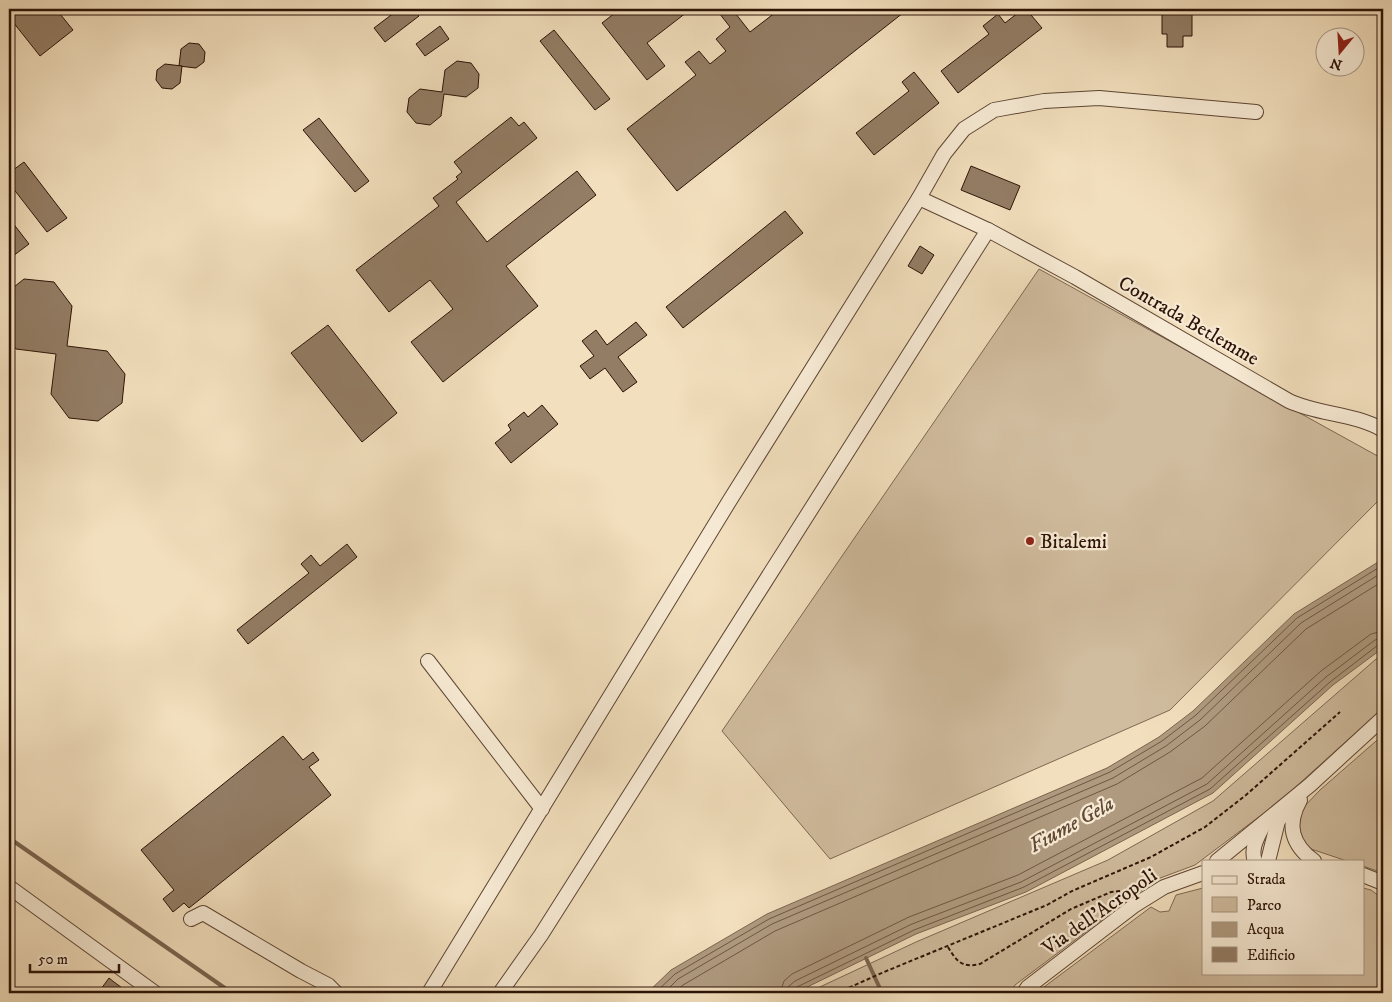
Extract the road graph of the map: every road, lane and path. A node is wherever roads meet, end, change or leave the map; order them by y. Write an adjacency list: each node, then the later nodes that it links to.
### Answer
1 (1256, 112): 2 (street)
2 (918, 198): 3 (street, Contrada Betlemme); 9 (street)
3 (988, 230): 4 (street, Contrada Betlemme); 25 (street)
4 (1380, 428)
5 (428, 661): 9 (street)
6 (1340, 712): 21 (path)
7 (1383, 718): 8 (street)
8 (1310, 785): 10 (street); 13 (street); 14 (street)
9 (542, 809): 24 (street)
10 (1265, 823): 11 (street); 12 (street)
11 (1218, 860)
12 (1255, 860)
13 (1268, 860)
14 (1313, 860)
15 (1201, 872): 19 (street, Via dell'Acropoli)
16 (1364, 875): 17 (street)
17 (1383, 883)
18 (9, 887): 22 (street)
19 (1135, 905): 21 (path); 27 (street, Via dell'Acropoli)
20 (191, 919): 23 (street)
21 (948, 946): 26 (path)
22 (156, 993)
23 (336, 993)
24 (429, 993)
25 (500, 993)
26 (836, 993)
27 (1024, 993)

